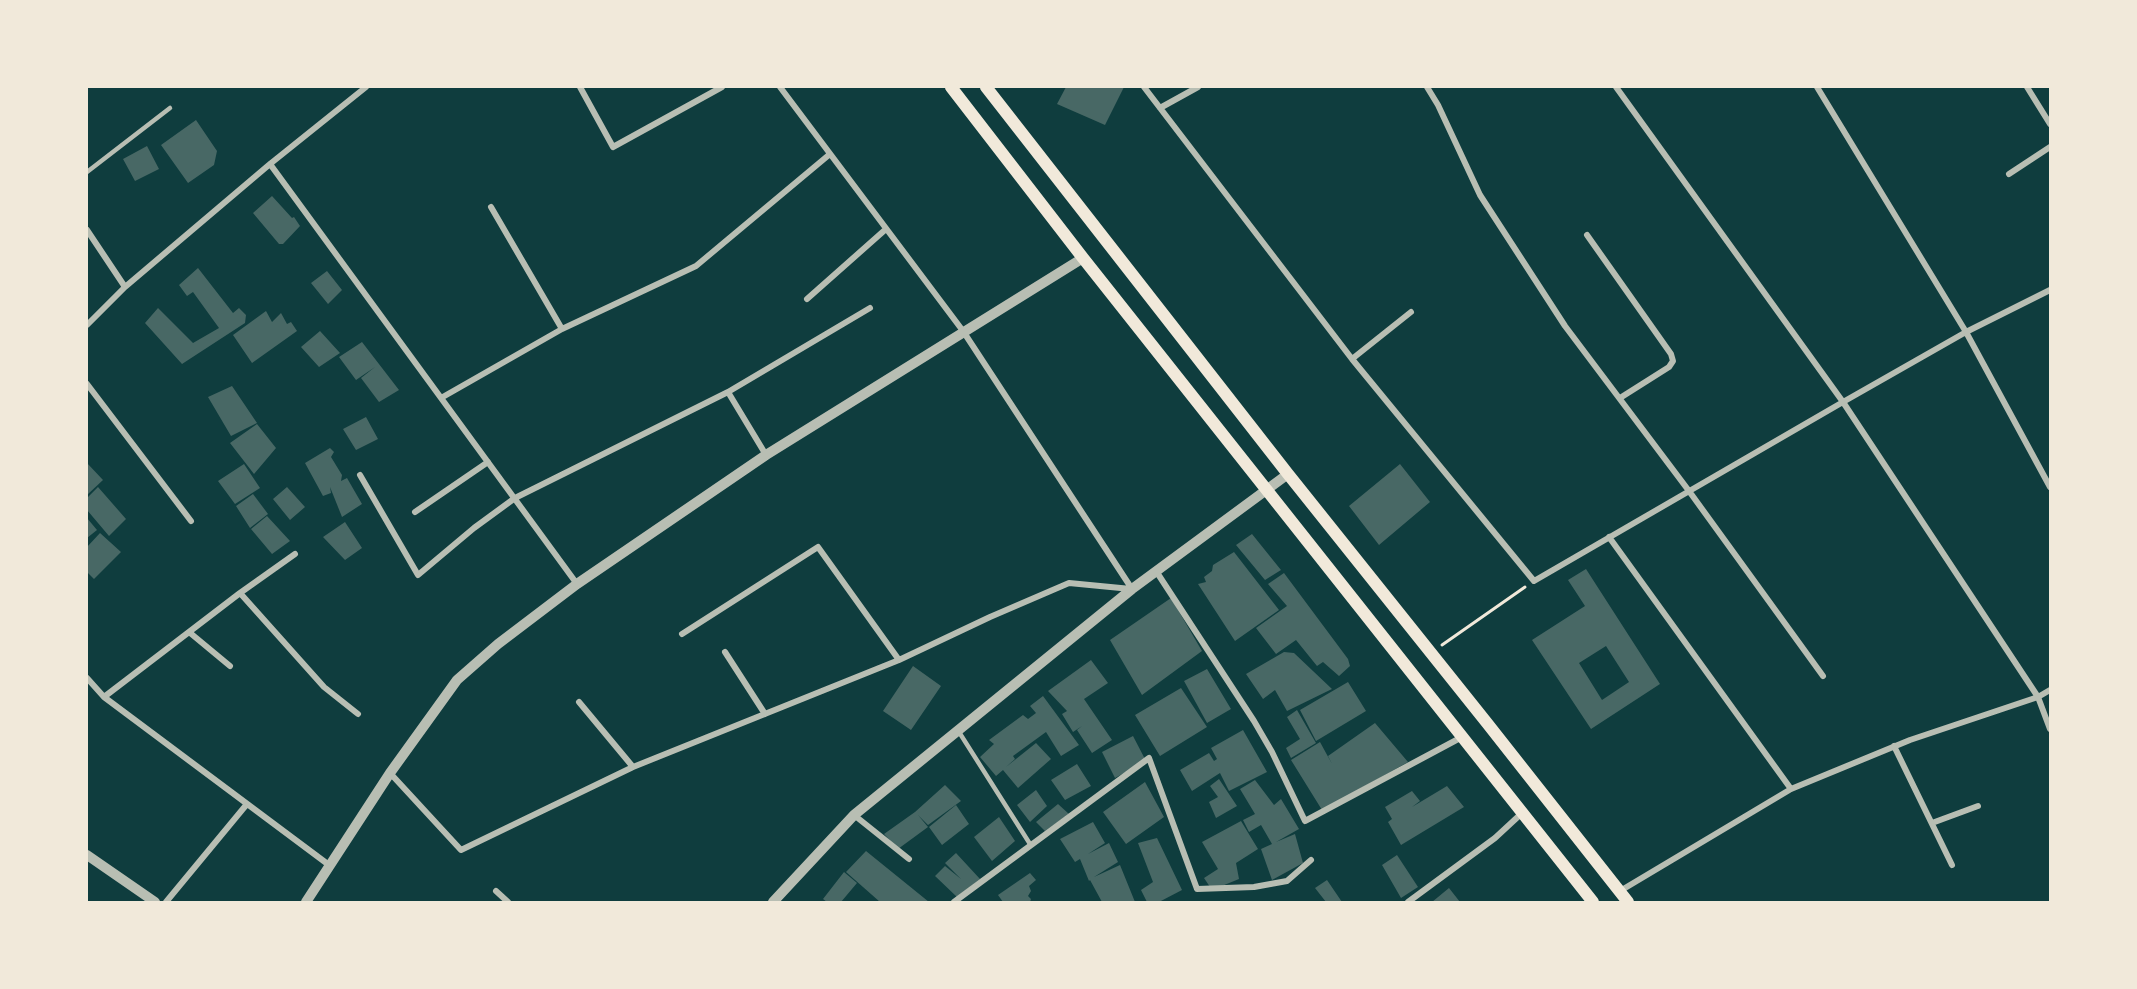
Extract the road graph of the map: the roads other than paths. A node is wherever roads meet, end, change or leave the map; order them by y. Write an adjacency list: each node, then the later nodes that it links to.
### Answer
1 (366, 87): 18 (street)
2 (580, 87): 3 (street)
3 (722, 87)
4 (780, 87): 17 (street)
5 (951, 87): 25 (main road)
6 (986, 87): 43 (main road)
7 (1144, 87): 14 (street)
8 (1198, 87): 14 (street)
9 (1426, 87): 39 (street)
10 (1616, 87): 40 (street)
11 (1817, 87): 34 (street)
12 (2027, 87): 15 (street)
13 (170, 108): 19 (lane)
14 (1160, 108): 35 (street)
15 (2050, 124)
16 (2050, 147): 20 (street)
17 (830, 154): 22 (street); 32 (street)
18 (270, 164): 26 (street); 38 (street)
19 (87, 172)
20 (2009, 174)
21 (491, 207): 32 (street)
22 (886, 229): 28 (street); 33 (street)
23 (87, 230): 26 (street)
24 (1587, 235): 39 (street)
25 (1083, 258): 33 (street); 46 (main road)
26 (125, 287): 31 (street)
27 (2050, 290): 34 (street)
28 (807, 299)
29 (870, 308): 37 (street)
30 (1411, 312): 35 (street)
31 (87, 325)
32 (562, 329): 38 (street)
33 (963, 331): 41 (street); 55 (street)
34 (1966, 332): 40 (street); 45 (street)
35 (1352, 359): 51 (street)
36 (87, 384): 50 (street)
37 (728, 392): 41 (street); 48 (street)
38 (441, 398): 42 (street)
39 (1620, 398): 47 (street)
40 (1843, 402): 47 (street); 65 (street)
41 (766, 455): 54 (street)
42 (488, 462): 48 (street); 49 (street)
43 (1288, 474): 46 (street); 89 (main road)
44 (360, 475): 48 (street)
45 (2050, 487)
46 (1267, 490): 53 (street); 72 (main road)
47 (1689, 490): 51 (street); 62 (street)
48 (515, 498): 54 (street)
49 (415, 512)
50 (191, 521)
51 (1609, 537): 76 (street)
52 (295, 554): 56 (street)
53 (1156, 571): 55 (street); 72 (street)
54 (577, 584): 75 (street)
55 (1131, 589): 60 (street); 71 (street)
56 (240, 593): 57 (street); 68 (street)
57 (189, 632): 61 (street); 66 (street)
58 (682, 634): 60 (street)
59 (725, 652): 69 (street)
60 (899, 660): 69 (street)
61 (230, 666)
62 (1823, 676)
63 (87, 678): 66 (street)
64 (2050, 690): 65 (street)
65 (2038, 697): 70 (street); 73 (street)
66 (104, 698): 77 (street)
67 (579, 702): 74 (street)
68 (358, 714)
69 (765, 714): 74 (street)
70 (2050, 729)
71 (957, 730): 80 (street); 82 (lane)
72 (1462, 737): 79 (main road)
73 (1894, 746): 76 (street); 81 (street)
74 (633, 767): 75 (street)
75 (390, 773): 86 (street)
76 (1791, 789): 89 (street)
77 (247, 804): 86 (street); 91 (street)
78 (1978, 806): 81 (street)
79 (1522, 813): 96 (street); 97 (main road)
80 (854, 815): 84 (street); 94 (street)
81 (1932, 824): 87 (street)
82 (1030, 844): 85 (street); 95 (street)
83 (87, 855): 90 (street)
84 (909, 859)
85 (1311, 860)
86 (329, 865): 92 (street)
87 (1952, 865)
88 (496, 891): 93 (street)
89 (1620, 891): 98 (main road)
90 (155, 902)
91 (165, 902)
92 (306, 902)
93 (508, 902)
94 (773, 902)
95 (954, 902)
96 (1408, 902)
97 (1593, 902)
98 (1628, 902)

